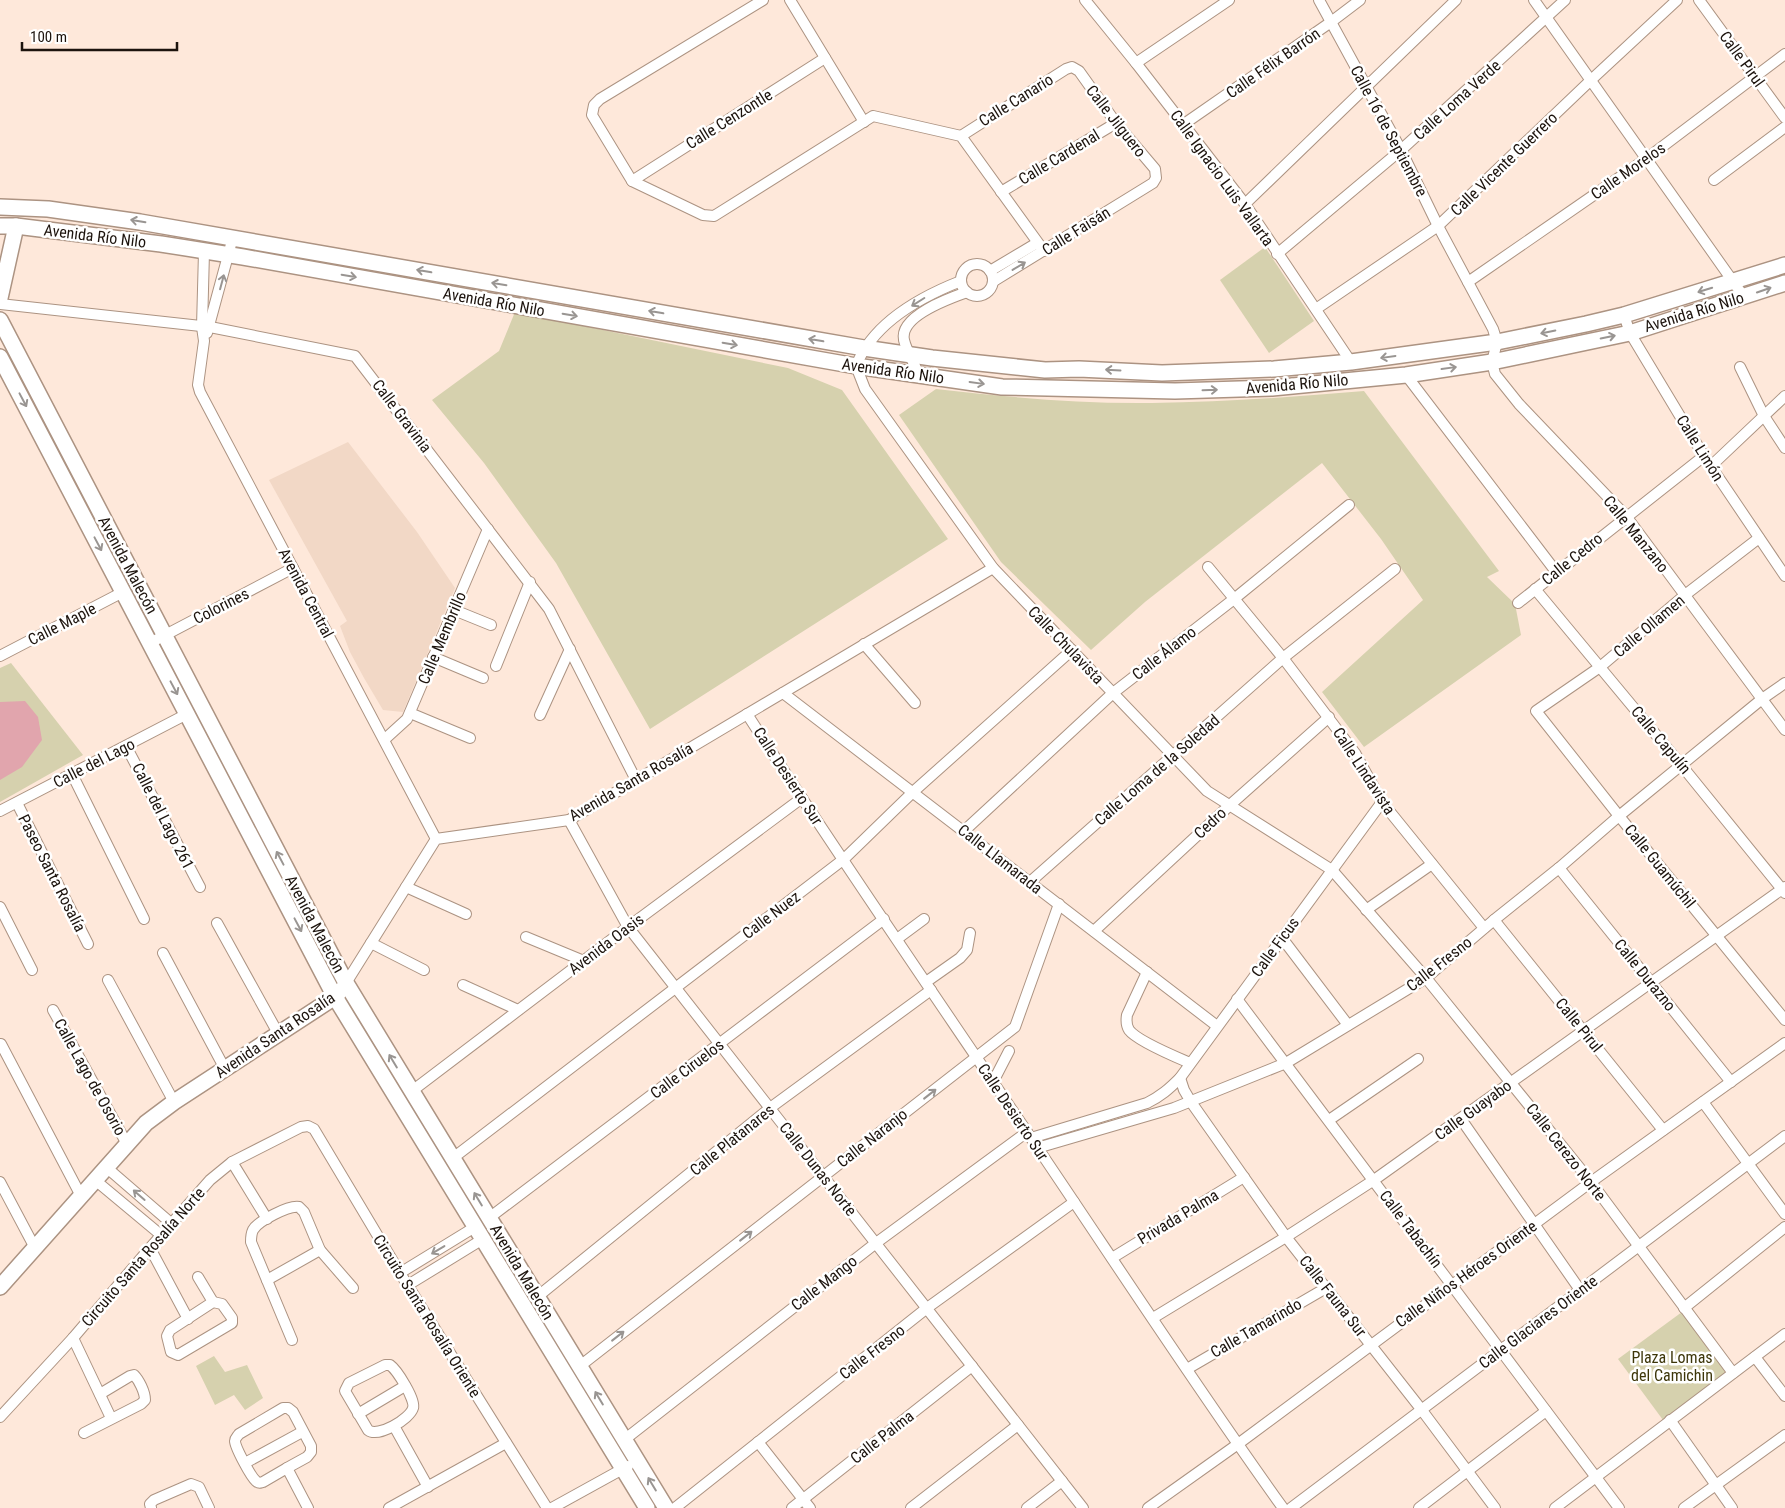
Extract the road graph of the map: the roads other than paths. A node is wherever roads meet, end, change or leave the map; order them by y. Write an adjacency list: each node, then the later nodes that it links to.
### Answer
1 (763, 0): 31 (street)
2 (790, 0): 15 (street)
3 (1228, 0): 16 (street)
4 (1319, 0): 13 (street, Calle 16 de Septiembre)
5 (1360, 0): 13 (street, Calle Félix Barrón)
6 (1456, 0): 20 (street)
7 (1534, 0): 12 (street)
8 (1565, 0): 12 (street, Calle Loma Verde)
9 (1677, 0): 19 (street, Calle Vicente Guerrero)
10 (1699, 0): 18 (street, Calle Pirul)
11 (1088, 1): 16 (street, Calle Ignacio Luis Vallarta)
12 (1547, 18): 19 (street); 27 (street, Calle Loma Verde)
13 (1331, 22): 20 (street, Calle 16 de Septiembre); 24 (street, Calle Félix Barrón)
14 (1785, 54): 18 (street, Calle Morelos)
15 (825, 58): 22 (street); 31 (street, Calle Cenzontle)
16 (1136, 63): 24 (street, Calle Ignacio Luis Vallarta)
17 (1072, 67): 23 (street, Calle Jilguero); 26 (street, Calle Canario)
18 (1755, 78): 21 (street, Calle Pirul); 28 (street, Calle Morelos)
19 (1591, 80): 28 (street); 38 (street, Calle Vicente Guerrero)
20 (1367, 86): 27 (street, Calle 16 de Septiembre); 33 (street)
21 (1785, 118)
22 (864, 122): 26 (street); 31 (street)
23 (1116, 123): 29 (street, Calle Jilguero); 32 (street, Calle Cardenal)
24 (1184, 124): 33 (street, Calle Ignacio Luis Vallarta)
25 (1785, 127): 30 (street)
26 (961, 136): 32 (street)
27 (1401, 150): 38 (street, Calle 16 de Septiembre); 44 (street, Calle Loma Verde)
28 (1646, 160): 50 (street, Calle Morelos); 51 (street)
29 (1156, 178): 41 (street, Calle Faisán)
30 (1714, 180)
31 (632, 181)
32 (1001, 192): 41 (street)
33 (1245, 204): 44 (street, Calle Ignacio Luis Vallarta)
34 (0, 207): 37 (main road, Avenida Río Nilo, one-way to 34)
35 (0, 226): 36 (main road, Avenida Río Nilo)
36 (16, 226): 40 (main road, Avenida Río Nilo); 55 (main road)
37 (164, 226): 39 (main road, Avenida Río Nilo); 40 (main road)
38 (1438, 226): 50 (street, Calle 16 de Septiembre); 57 (street, Calle Vicente Guerrero)
39 (233, 237): 42 (main road, Avenida Río Nilo); 45 (street, Avenida Central)
40 (161, 244): 43 (main road, Avenida Río Nilo)
41 (1040, 247): 48 (street, Calle Faisán)
42 (307, 250): 47 (main road); 65 (main road, Avenida Río Nilo, one-way to 42)
43 (204, 252): 45 (main road, Avenida Río Nilo); 60 (street, Avenida Central)
44 (1277, 254): 57 (street, Calle Ignacio Luis Vallarta)
45 (229, 255): 47 (main road, Avenida Río Nilo); 60 (street, Avenida Central, one-way to 45)
46 (1785, 265): 51 (main road, Avenida Río Nilo)
47 (301, 268): 70 (main road, Avenida Río Nilo, one-way to 70)
48 (992, 276): 49 (street); 53 (street)
49 (961, 281): 53 (street); 61 (street, one-way to 61)
50 (1468, 282): 64 (street, Calle 16 de Septiembre)
51 (1733, 282): 54 (street); 58 (main road, Avenida Río Nilo, one-way to 58)
52 (1785, 283): 54 (main road, Avenida Río Nilo, one-way to 52)
53 (967, 292): 63 (street)
54 (1744, 297): 62 (main road, Avenida Río Nilo)
55 (0, 298)
56 (0, 304): 60 (street, Calle Gravinia)
57 (1316, 309): 68 (street, Calle Ignacio Luis Vallarta)
58 (1624, 315): 62 (street, Calle Limón); 64 (main road, Avenida Río Nilo, one-way to 64)
59 (0, 320): 99 (main road, Avenida Malecón)
60 (206, 327): 83 (street, Calle Gravinia); 85 (street, Avenida Central)
61 (880, 330): 63 (street); 65 (street)
62 (1630, 332): 69 (main road, Avenida Río Nilo, one-way to 62); 79 (street, Calle Limón)
63 (903, 335): 66 (street)
64 (1497, 342): 68 (main road, Avenida Río Nilo, one-way to 68); 69 (street)
65 (864, 348): 66 (main road, Avenida Río Nilo); 70 (street)
66 (911, 355): 72 (main road, Avenida Río Nilo, one-way to 66); 73 (street)
67 (0, 357): 93 (main road, Avenida Malecón, one-way to 93)
68 (1351, 362): 72 (main road, Avenida Río Nilo)
69 (1492, 362): 74 (main road, Avenida Río Nilo, one-way to 69); 82 (street, Calle Manzano)
70 (856, 366): 73 (main road, Avenida Río Nilo); 86 (street, Calle Chulavista)
71 (1740, 367): 77 (street)
72 (1162, 373): 75 (main road)
73 (920, 375): 75 (main road, Avenida Río Nilo, one-way to 75)
74 (1406, 375): 75 (main road, Avenida Río Nilo, one-way to 74); 89 (street)
75 (1161, 391)
76 (1785, 396): 77 (street)
77 (1764, 416): 78 (street); 80 (street)
78 (1785, 448)
79 (1704, 456): 80 (street, Calle Limón); 82 (street, Calle Cedro)
80 (1711, 466): 84 (street, Calle Limón)
81 (1349, 505): 95 (street, Calle Álamo)
82 (1626, 516): 89 (street, Calle Cedro); 94 (street, Calle Manzano)
83 (488, 529): 91 (street, Calle Gravinia); 97 (street, Calle Membrillo)
84 (1759, 538): 90 (street, Calle Limón); 94 (street, Calle Ollamen)
85 (293, 568): 99 (street, Colorines); 123 (street, Avenida Central)
86 (993, 568): 101 (street, Avenida Santa Rosalía); 103 (street, Calle Chulavista)
87 (1208, 568): 95 (street, Calle Lindavista)
88 (1395, 569): 106 (street, Calle Loma de la Soledad)
89 (1557, 573): 92 (street, Calle Cedro)
90 (1785, 576)
91 (530, 582): 102 (street, Calle Gravinia); 107 (street)
92 (1535, 589): 96 (street, Calle Cedro); 108 (street, Calle Capulín)
93 (123, 592): 100 (main road, Avenida Malecón); 104 (street, Calle Maple)
94 (1684, 595): 108 (street, Calle Ollamen); 113 (street, Calle Manzano)
95 (1234, 599): 106 (street, Calle Lindavista); 112 (street, Calle Álamo)
96 (1518, 604)
97 (454, 610): 98 (street); 105 (street, Calle Membrillo)
98 (490, 625)
99 (164, 635): 100 (street, Colorines); 174 (main road, Avenida Malecón, one-way to 99)
100 (150, 643): 117 (main road, Avenida Malecón, one-way to 117)
101 (864, 644): 111 (street, Avenida Santa Rosalía); 114 (street)
102 (570, 649): 118 (street); 128 (street, Calle Gravinia)
103 (1072, 650): 112 (street, Calle Chulavista); 129 (street, Calle Nuez)
104 (0, 656)
105 (434, 657): 109 (street); 116 (street, Calle Membrillo)
106 (1284, 658): 120 (street, Calle Lindavista); 125 (street, Calle Loma de la Soledad)
107 (496, 666)
108 (1600, 667): 115 (street, Calle Ollamen); 126 (street, Calle Capulín)
109 (484, 678)
110 (1785, 683): 113 (street, Calle Fresno)
111 (783, 693): 119 (street, Avenida Santa Rosalía); 129 (street, Calle Llamarada)
112 (1113, 693): 125 (street, Calle Chulavista); 137 (street, Calle Álamo)
113 (1762, 699): 121 (street, Calle Manzano); 126 (street, Calle Fresno)
114 (915, 703)
115 (1536, 711): 135 (street, Calle Guamúchil)
116 (410, 713): 122 (street); 123 (street, Calle Membrillo)
117 (187, 714): 124 (street, Calle del Lago); 178 (main road, Avenida Malecón, one-way to 178)
118 (540, 714)
119 (747, 714): 128 (street, Avenida Santa Rosalía); 130 (street, Calle Desierto Sur)
120 (1328, 718): 131 (street, Calle Lindavista); 133 (street, Cedro)
121 (1785, 730)
122 (470, 738)
123 (384, 739): 138 (street, Avenida Central)
124 (126, 746): 127 (street, Calle del Lago); 144 (street, Calle del Lago 261)
125 (1173, 756): 133 (street, Calle Chulavista); 143 (street, Calle Loma de la Soledad)
126 (1682, 766): 135 (street, Calle Fresno); 146 (street, Calle Capulín)
127 (72, 774): 132 (street, Calle del Lago); 151 (street)
128 (636, 780): 136 (street, Avenida Santa Rosalía)
129 (913, 792): 137 (street, Calle Llamarada); 139 (street, Calle Nuez)
130 (802, 798): 139 (street, Calle Desierto Sur); 156 (street, Avenida Oasis)
131 (1382, 802): 140 (street, Calle Lindavista); 142 (street, Calle Ficus)
132 (17, 803): 134 (street, Calle del Lago); 165 (street, Paseo Santa Rosalía)
133 (1230, 805): 142 (street, Calle Chulavista); 158 (street, Cedro)
134 (0, 811)
135 (1619, 816): 141 (street, Calle Fresno); 160 (street, Calle Guamúchil)
136 (569, 820): 138 (street, Avenida Santa Rosalía); 156 (street, Calle Dunas Norte)
137 (964, 831): 143 (street, Calle Llamarada)
138 (436, 839): 145 (street, Avenida Santa Rosalía)
139 (844, 859): 152 (street, Calle Desierto Sur); 177 (street, Calle Nuez)
140 (1432, 864): 149 (street); 157 (street, Calle Lindavista)
141 (1559, 868): 154 (street, Calle Fresno); 173 (street, Calle Durazno)
142 (1332, 870): 149 (street, Calle Cerezo Norte); 162 (street, Calle Ficus)
143 (1030, 882): 147 (street, Calle Llamarada)
144 (200, 887)
145 (406, 887): 150 (street); 164 (street, Avenida Santa Rosalía)
146 (1784, 890): 160 (street, Calle Guayabo)
147 (1058, 904): 158 (street, Calle Llamarada); 191 (street, Calle Naranjo)
148 (0, 907): 168 (street)
149 (1366, 910): 171 (street, Calle Cerezo Norte)
150 (466, 914)
151 (144, 919)
152 (884, 919): 163 (street, Calle Desierto Sur); 189 (street, Calle Ciruelos)
153 (924, 919): 163 (street)
154 (1494, 920): 157 (street, Calle Fresno); 185 (street, Calle Pirul)
155 (217, 923): 186 (street)
156 (628, 927): 167 (street, Avenida Oasis); 177 (street, Calle Dunas Norte)
157 (1484, 928): 171 (street, Calle Fresno)
158 (1094, 931): 170 (street, Calle Llamarada)
159 (970, 934): 176 (street, Calle Platanares)
160 (1717, 936): 173 (street, Calle Guayabo); 182 (street, Calle Guamúchil)
161 (526, 937): 167 (street)
162 (1282, 938): 179 (street, Calle Ficus); 183 (street)
163 (897, 939): 176 (street, Calle Desierto Sur)
164 (371, 943): 169 (street); 174 (street, Avenida Santa Rosalía)
165 (88, 944)
166 (163, 953): 195 (street)
167 (584, 960): 181 (street, Avenida Oasis)
168 (32, 970)
169 (424, 970)
170 (1148, 972): 184 (street, Calle Llamarada); 193 (street)
171 (1426, 978): 183 (street, Calle Fresno); 199 (street, Calle Cerezo Norte)
172 (108, 980): 201 (street)
173 (1651, 982): 185 (street, Calle Guayabo); 198 (street, Calle Durazno)
174 (346, 983): 178 (main road, Avenida Santa Rosalía); 200 (main road, Avenida Malecón, one-way to 174)
175 (463, 985): 181 (street)
176 (929, 986): 191 (street, Calle Desierto Sur); 204 (street, Calle Platanares)
177 (676, 988): 189 (street, Calle Dunas Norte); 213 (street, Calle Nuez)
178 (335, 997): 186 (main road, Avenida Santa Rosalía); 231 (main road, Avenida Malecón)
179 (1237, 999): 184 (street, Calle Ficus); 194 (street, Calle Tabachín)
180 (53, 1010): 211 (street, Calle Lago de Osorio)
181 (518, 1010): 200 (street, Avenida Oasis)
182 (1785, 1020)
183 (1348, 1025): 194 (street, Calle Fresno)
184 (1217, 1026): 193 (street, Calle Ficus)
185 (1583, 1030): 199 (street, Calle Guayabo); 208 (street, Calle Pirul)
186 (279, 1035): 195 (main road, Avenida Santa Rosalía)
187 (1785, 1043): 198 (street, Calle Niños Héroes Oriente)
188 (1, 1044): 223 (street)
189 (720, 1044): 204 (street, Calle Dunas Norte); 226 (street, Calle Ciruelos)
190 (1009, 1051): 197 (street)
191 (976, 1057): 197 (street, Calle Desierto Sur); 217 (street, Calle Naranjo, one-way to 191)
192 (1418, 1059): 206 (street)
193 (1190, 1063): 196 (street, Calle Ficus)
194 (1286, 1063): 202 (street, Calle Fresno); 206 (street, Calle Tabachín)
195 (225, 1069): 201 (main road, Avenida Santa Rosalía)
196 (1180, 1078): 202 (street, Calle Fauna Sur); 209 (street, Calle Ficus)
197 (993, 1082): 209 (street, Calle Desierto Sur)
198 (1731, 1082): 203 (street, Calle Niños Héroes Oriente)
199 (1511, 1083): 205 (street, Calle Guayabo); 222 (street, Calle Cerezo Norte)
200 (412, 1091): 213 (main road, Avenida Malecón)
201 (174, 1102): 211 (main road, Avenida Santa Rosalía)
202 (1191, 1102): 212 (street, Calle Fresno); 218 (street, Calle Fauna Sur)
203 (1703, 1102): 208 (street, Calle Niños Héroes Oriente); 215 (street)
204 (770, 1108): 217 (street, Calle Dunas Norte); 249 (street, Calle Platanares)
205 (1461, 1119): 220 (street, Calle Guayabo); 229 (street)
206 (1329, 1120): 220 (street, Calle Tabachín)
207 (308, 1126): 214 (street, Circuito Santa Rosalía Norte); 240 (street, Circuito Santa Rosalía Oriente)
208 (1663, 1130): 222 (street, Calle Niños Héroes Oriente)
209 (1029, 1135): 212 (street, Calle Desierto Sur); 234 (street, Calle Mango)
210 (1785, 1136): 215 (street, Calle Glaciares Oriente)
211 (127, 1144): 216 (main road, Avenida Santa Rosalía)
212 (1038, 1148): 224 (street, Calle Desierto Sur)
213 (453, 1158): 226 (main road, Avenida Malecón, one-way to 213)
214 (232, 1162): 227 (street); 228 (street, Circuito Santa Rosalía Norte)
215 (1748, 1164): 225 (street); 235 (street, Calle Glaciares Oriente)
216 (106, 1167): 219 (main road, Avenida Santa Rosalía); 228 (street, one-way to 216)
217 (823, 1176): 234 (street, Calle Dunas Norte); 261 (street, Calle Naranjo, one-way to 217)
218 (1244, 1177): 233 (street, Calle Fauna Sur); 239 (street, Privada Palma)
219 (95, 1180): 223 (main road, Avenida Santa Rosalía); 232 (street)
220 (1374, 1180): 233 (street, Calle Guayabo); 244 (street, Calle Tabachín)
221 (0, 1182): 236 (street)
222 (1591, 1182): 229 (street, Calle Niños Héroes Oriente); 235 (street, Calle Cerezo Norte)
223 (81, 1196): 236 (main road, Avenida Santa Rosalía)
224 (1074, 1202): 239 (street, Calle Desierto Sur); 251 (street, Calle Fresno)
225 (1785, 1214)
226 (489, 1218): 249 (main road, Avenida Malecón)
227 (267, 1219): 238 (street); 242 (street)
228 (172, 1224): 232 (street, Circuito Santa Rosalía Norte)
229 (1534, 1224): 244 (street, Calle Niños Héroes Oriente); 248 (street)
230 (1785, 1227): 252 (street)
231 (479, 1233): 240 (street, one-way to 240); 243 (street); 286 (main road, Avenida Malecón)
232 (161, 1235): 237 (street, Circuito Santa Rosalía Norte)
233 (1286, 1237): 247 (street, Calle Fauna Sur); 253 (street, Calle Guayabo)
234 (876, 1243): 251 (street, Calle Dunas Norte); 279 (street, Calle Mango)
235 (1638, 1246): 248 (street, Calle Glaciares Oriente); 252 (street, Calle Cerezo Norte)
236 (35, 1248): 245 (main road, Avenida Santa Rosalía)
237 (150, 1248): 254 (street); 256 (street, Circuito Santa Rosalía Norte)
238 (320, 1250): 242 (street); 246 (street)
239 (1112, 1258): 253 (street, Calle Desierto Sur)
240 (400, 1273): 243 (street, Circuito Santa Rosalía Oriente)
241 (198, 1277): 250 (street)
242 (267, 1280): 257 (street)
243 (408, 1285): 281 (street, Circuito Santa Rosalía Oriente)
244 (1452, 1285): 258 (street, Calle Niños Héroes Oriente); 259 (street, Calle Tabachín)
245 (0, 1287)
246 (352, 1288)
247 (1326, 1288): 258 (street, Calle Fauna Sur); 263 (street, Calle Tamarindo)
248 (1580, 1290): 259 (street, Calle Glaciares Oriente)
249 (537, 1296): 261 (main road, Avenida Malecón)
250 (213, 1302): 254 (street); 254 (street)
251 (927, 1308): 262 (street, Calle Dunas Norte); 280 (street, Calle Fresno)
252 (1684, 1308): 264 (street, Calle Cerezo Norte)
253 (1152, 1318): 263 (street, Calle Desierto Sur)
254 (188, 1319)
255 (1785, 1334): 260 (street)
256 (73, 1338): 266 (street); 271 (street, Circuito Santa Rosalía Norte)
257 (292, 1340)
258 (1370, 1345): 268 (street, Calle Fauna Sur); 282 (street, Calle Niños Héroes Oriente)
259 (1501, 1350): 268 (street, Calle Glaciares Oriente); 269 (street, Calle Tabachín)
260 (1755, 1357): 264 (street); 267 (street)
261 (580, 1366): 279 (main road, Avenida Malecón, one-way to 261)
262 (972, 1366): 274 (street, Calle Dunas Norte); 292 (street, Calle Palma)
263 (1187, 1369): 282 (street, Calle Desierto Sur)
264 (1733, 1373): 273 (street)
265 (405, 1386): 270 (street); 270 (street); 275 (street)
266 (100, 1394): 272 (street); 272 (street)
267 (1785, 1396)
268 (1421, 1409): 287 (street, Calle Fauna Sur); 309 (street, Calle Glaciares Oriente)
269 (1546, 1410): 287 (street); 288 (street, Calle Tabachín)
270 (358, 1414): 275 (street)
271 (0, 1417)
272 (111, 1418): 277 (street)
273 (1670, 1420): 288 (street); 290 (street)
274 (1018, 1425): 289 (street, Calle Dunas Norte); 304 (street)
275 (394, 1426): 291 (street)
276 (302, 1432): 284 (street); 284 (street); 285 (street)
277 (84, 1433)
278 (1785, 1435): 290 (street)
279 (624, 1440): 283 (main road, Avenida Malecón)
280 (758, 1442): 292 (street); 301 (street, Calle Fresno)
281 (506, 1443): 291 (street); 297 (street, Circuito Santa Rosalía Oriente)
282 (1238, 1444): 307 (street, Calle Niños Héroes Oriente); 308 (street, Calle Desierto Sur)
283 (637, 1460): 286 (street); 300 (main road, Avenida Malecón, one-way to 283)
284 (245, 1464): 285 (street)
285 (287, 1468): 295 (street)
286 (623, 1468): 298 (street); 299 (main road, Avenida Malecón)
287 (1468, 1471): 310 (street); 311 (street, Calle Fauna Sur)
288 (1595, 1477): 312 (street); 313 (street, Calle Tabachín)
289 (1062, 1481): 305 (street); 306 (street, Calle Dunas Norte)
290 (1714, 1485): 314 (street); 315 (street)
291 (428, 1486): 296 (street)
292 (803, 1499): 302 (street, Calle Palma); 303 (street)
293 (151, 1508): 294 (street)
294 (208, 1508)
295 (308, 1508)
296 (389, 1508)
297 (547, 1508)
298 (552, 1508)
299 (647, 1508)
300 (666, 1508)
301 (675, 1508)
302 (792, 1508)
303 (810, 1508)
304 (910, 1508)
305 (1027, 1508)
306 (1083, 1508)
307 (1148, 1508)
308 (1283, 1508)
309 (1290, 1508)
310 (1419, 1508)
311 (1495, 1508)
312 (1555, 1508)
313 (1619, 1508)
314 (1684, 1508)
315 (1732, 1508)

